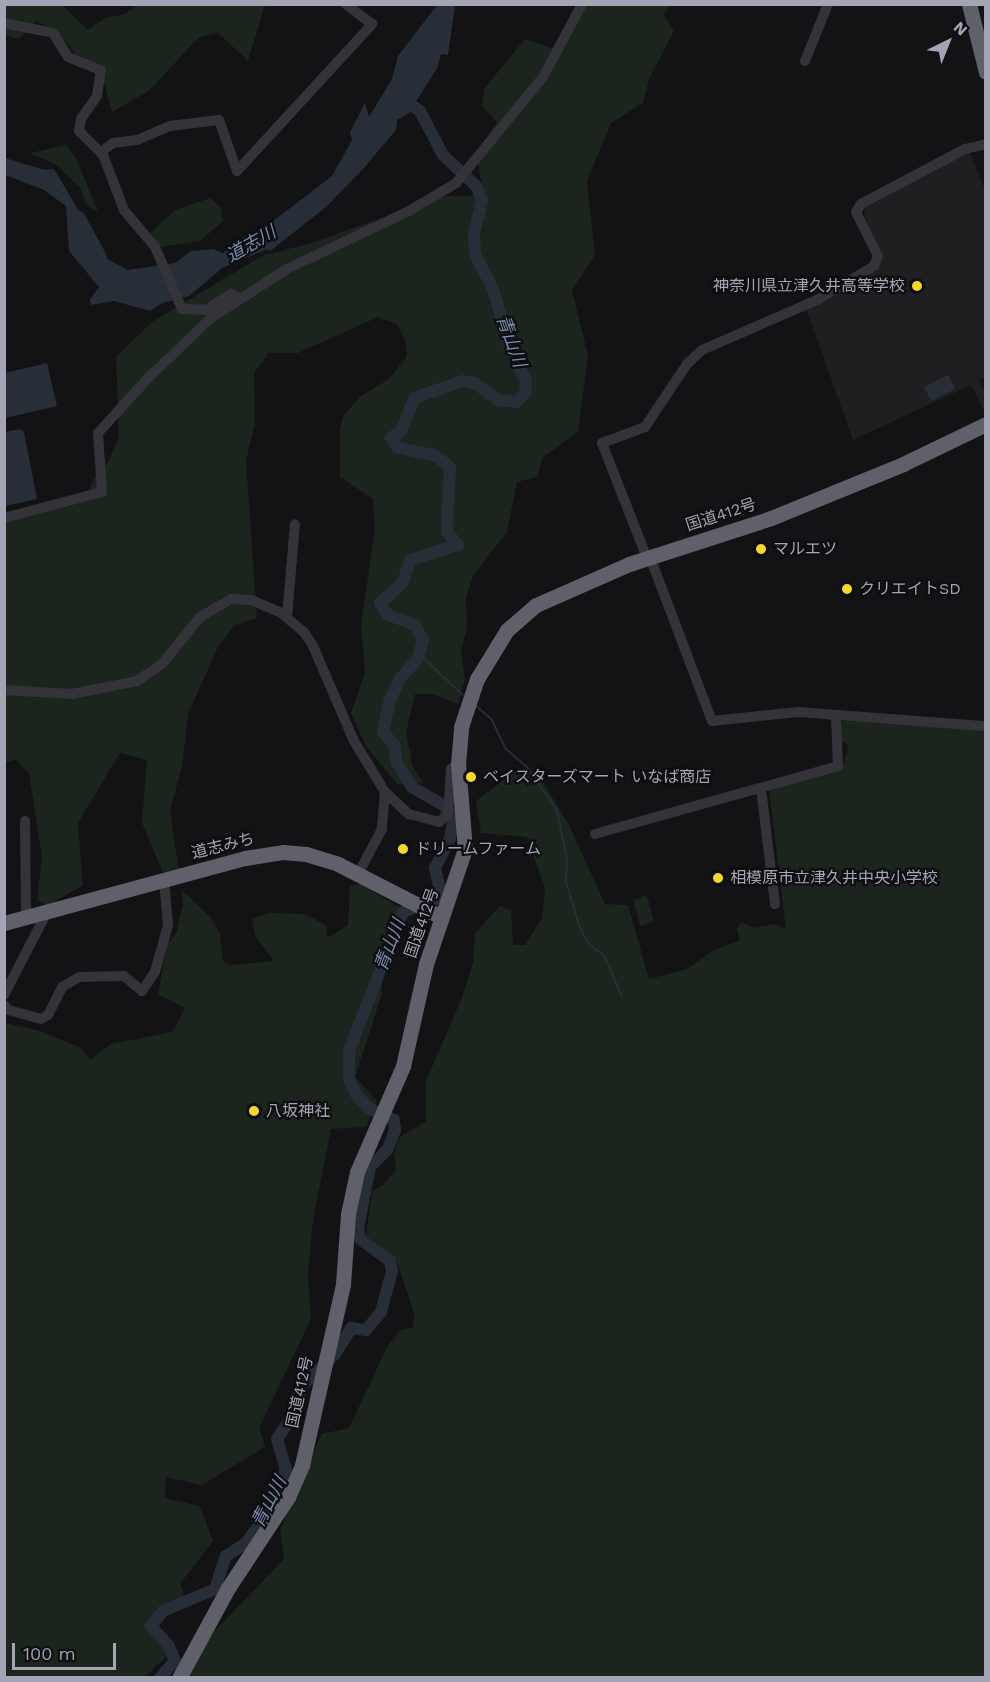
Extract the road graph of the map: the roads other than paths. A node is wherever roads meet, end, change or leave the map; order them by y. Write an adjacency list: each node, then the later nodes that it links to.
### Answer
1 (345, 4): 9 (street)
2 (582, 4): 10 (street)
3 (828, 4): 6 (street)
4 (969, 4): 7 (highway)
5 (4, 23): 9 (street)
6 (805, 61)
7 (985, 65)
8 (986, 144): 14 (street)
9 (101, 152): 10 (street)
10 (240, 298): 12 (street)
11 (986, 424): 14 (highway, 国道412号)
12 (4, 518)
13 (295, 525): 15 (street)
14 (648, 557): 17 (street); 19 (highway, 国道412号)
15 (287, 617): 16 (street); 21 (street)
16 (4, 690)
17 (836, 717): 18 (street); 20 (street)
18 (986, 726)
19 (458, 764): 21 (street); 29 (highway, 国道412号)
20 (760, 788): 23 (street); 26 (street)
21 (385, 792): 24 (street)
22 (25, 821): 28 (street)
23 (595, 834)
24 (358, 874): 25 (highway, 道志みち); 29 (highway, 道志みち)
25 (164, 879): 27 (highway, 道志みち); 32 (street)
26 (775, 904)
27 (47, 912): 28 (highway, 道志みち); 31 (street)
28 (26, 917): 30 (highway, 道志みち)
29 (441, 917): 33 (highway, 国道412号)
30 (4, 922)
31 (4, 995)
32 (4, 1005)
33 (179, 1677)

